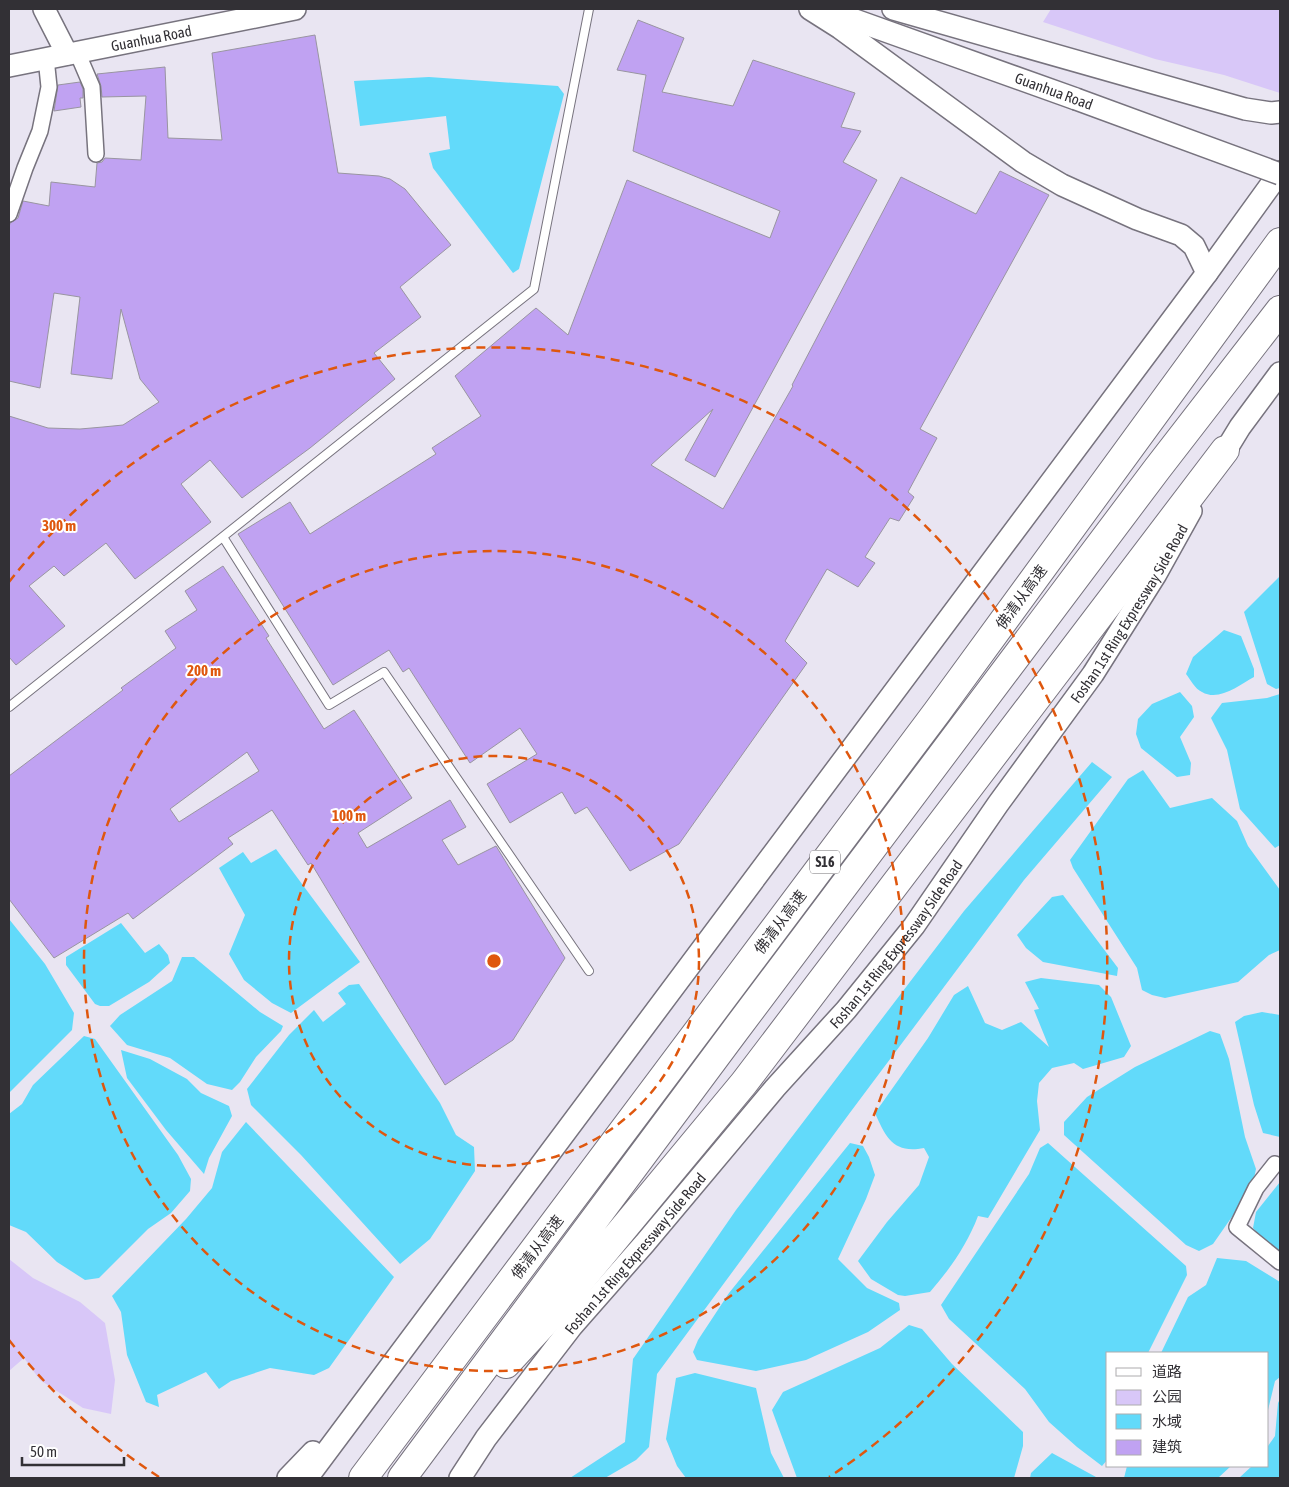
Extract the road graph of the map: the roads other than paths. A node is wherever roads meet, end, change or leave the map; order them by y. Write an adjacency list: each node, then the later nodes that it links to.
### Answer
1 (44, 9): 7 (main road)
2 (294, 9): 7 (main road, Guanhua Road)
3 (589, 9): 19 (lane)
4 (810, 9): 15 (main road)
5 (828, 9): 12 (main road, Guanhua Road, bridge)
6 (894, 9): 10 (main road)
7 (72, 53): 8 (main road, Guanhua Road); 11 (street)
8 (46, 58): 9 (main road, Guanhua Road); 13 (street)
9 (9, 66)
10 (1280, 112)
11 (96, 154)
12 (1280, 173): 15 (main road)
13 (9, 214)
14 (1280, 242): 28 (highway, 佛清从高速 / S16)
15 (1207, 273): 24 (main road)
16 (1280, 310): 25 (highway, 佛清从高速 / S16)
17 (1280, 373): 18 (main road, Foshan 1st Ring Expressway Side Road)
18 (1225, 450): 25 (highway); 29 (main road, Foshan 1st Ring Expressway Side Road)
19 (223, 537): 20 (lane); 21 (lane)
20 (9, 707)
21 (589, 971)
22 (1275, 1164): 23 (street)
23 (1280, 1262)
24 (384, 1374): 26 (main road); 27 (main road)
25 (403, 1477)
26 (288, 1478)
27 (307, 1478)
28 (362, 1478)
29 (460, 1478)

